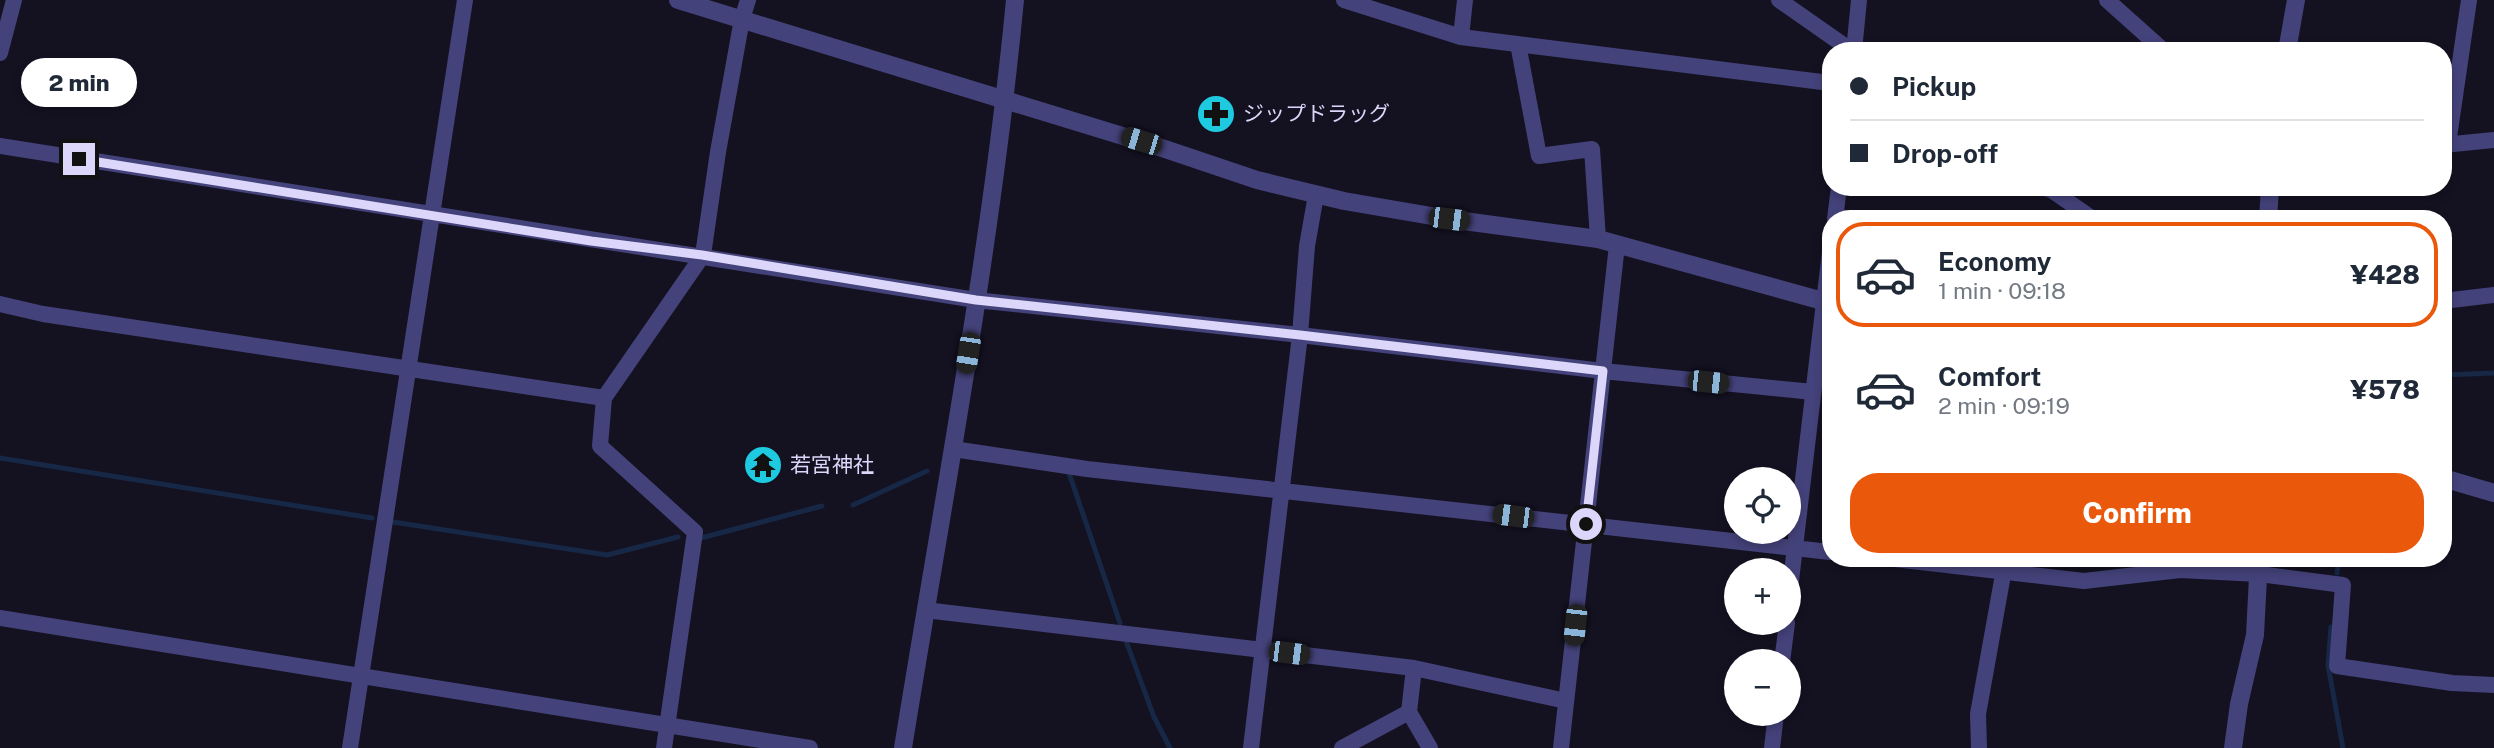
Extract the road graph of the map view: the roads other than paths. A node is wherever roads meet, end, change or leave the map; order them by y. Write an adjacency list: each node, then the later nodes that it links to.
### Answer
1 (14, 0): 20 (street)
2 (465, 0): 30 (street)
3 (678, 0): 13 (street)
4 (748, 0): 13 (street)
5 (1015, 0): 22 (street)
6 (1344, 0): 14 (street)
7 (1465, 0): 14 (street)
8 (1779, 0): 15 (street)
9 (1859, 0): 16 (street)
10 (2107, 0): 17 (street)
11 (2296, 0): 18 (street)
12 (2469, 0): 23 (street)
13 (742, 19): 22 (street); 33 (street)
14 (1461, 37): 19 (street)
15 (1840, 42)
16 (1854, 42)
17 (2154, 42)
18 (2289, 42)
19 (1518, 44): 21 (street); 31 (street)
20 (0, 53)
21 (1822, 82)
22 (1005, 100): 27 (street); 35 (street)
23 (2452, 103)
24 (2494, 140): 25 (street)
25 (2452, 144)
26 (0, 146): 30 (street)
27 (1316, 195): 31 (street); 40 (street)
28 (2060, 196): 29 (street)
29 (2080, 210)
30 (432, 216): 33 (street); 41 (street)
31 (1598, 239): 32 (street)
32 (1617, 245): 37 (street); 42 (street)
33 (702, 255): 35 (street); 44 (street)
34 (2494, 295): 36 (street)
35 (976, 300): 40 (street); 45 (street)
36 (2452, 300)
37 (1822, 301)
38 (0, 304): 41 (street)
39 (1822, 334): 43 (street)
40 (1300, 335): 42 (street); 47 (street)
41 (410, 369): 44 (street); 62 (street)
42 (1603, 371): 43 (street); 49 (street)
43 (1813, 392): 50 (street)
44 (604, 398): 67 (street)
45 (953, 449): 47 (street); 58 (street)
46 (2452, 481): 48 (street)
47 (1282, 490): 49 (street); 60 (street)
48 (2494, 493)
49 (1586, 524): 50 (street); 64 (street)
50 (1795, 548): 51 (street); 52 (street)
51 (1822, 551)
52 (1794, 558)
53 (2006, 567): 77 (street)
54 (2016, 567): 55 (street)
55 (2239, 567)
56 (2259, 567): 78 (street)
57 (2263, 567): 63 (street)
58 (925, 610): 60 (street); 71 (street)
59 (0, 618): 62 (street)
60 (1264, 650): 61 (street); 72 (street)
61 (1414, 668): 64 (street); 65 (street)
62 (361, 676): 67 (street); 68 (street)
63 (2494, 685)
64 (1566, 701): 75 (street)
65 (1409, 712): 73 (street); 74 (street)
66 (1775, 726): 76 (street)
67 (668, 727): 69 (street); 70 (street)
68 (349, 748)
69 (664, 748)
70 (810, 748)
71 (903, 748)
72 (1251, 748)
73 (1342, 748)
74 (1430, 748)
75 (1561, 748)
76 (1772, 748)
77 (1979, 748)
78 (2233, 748)

